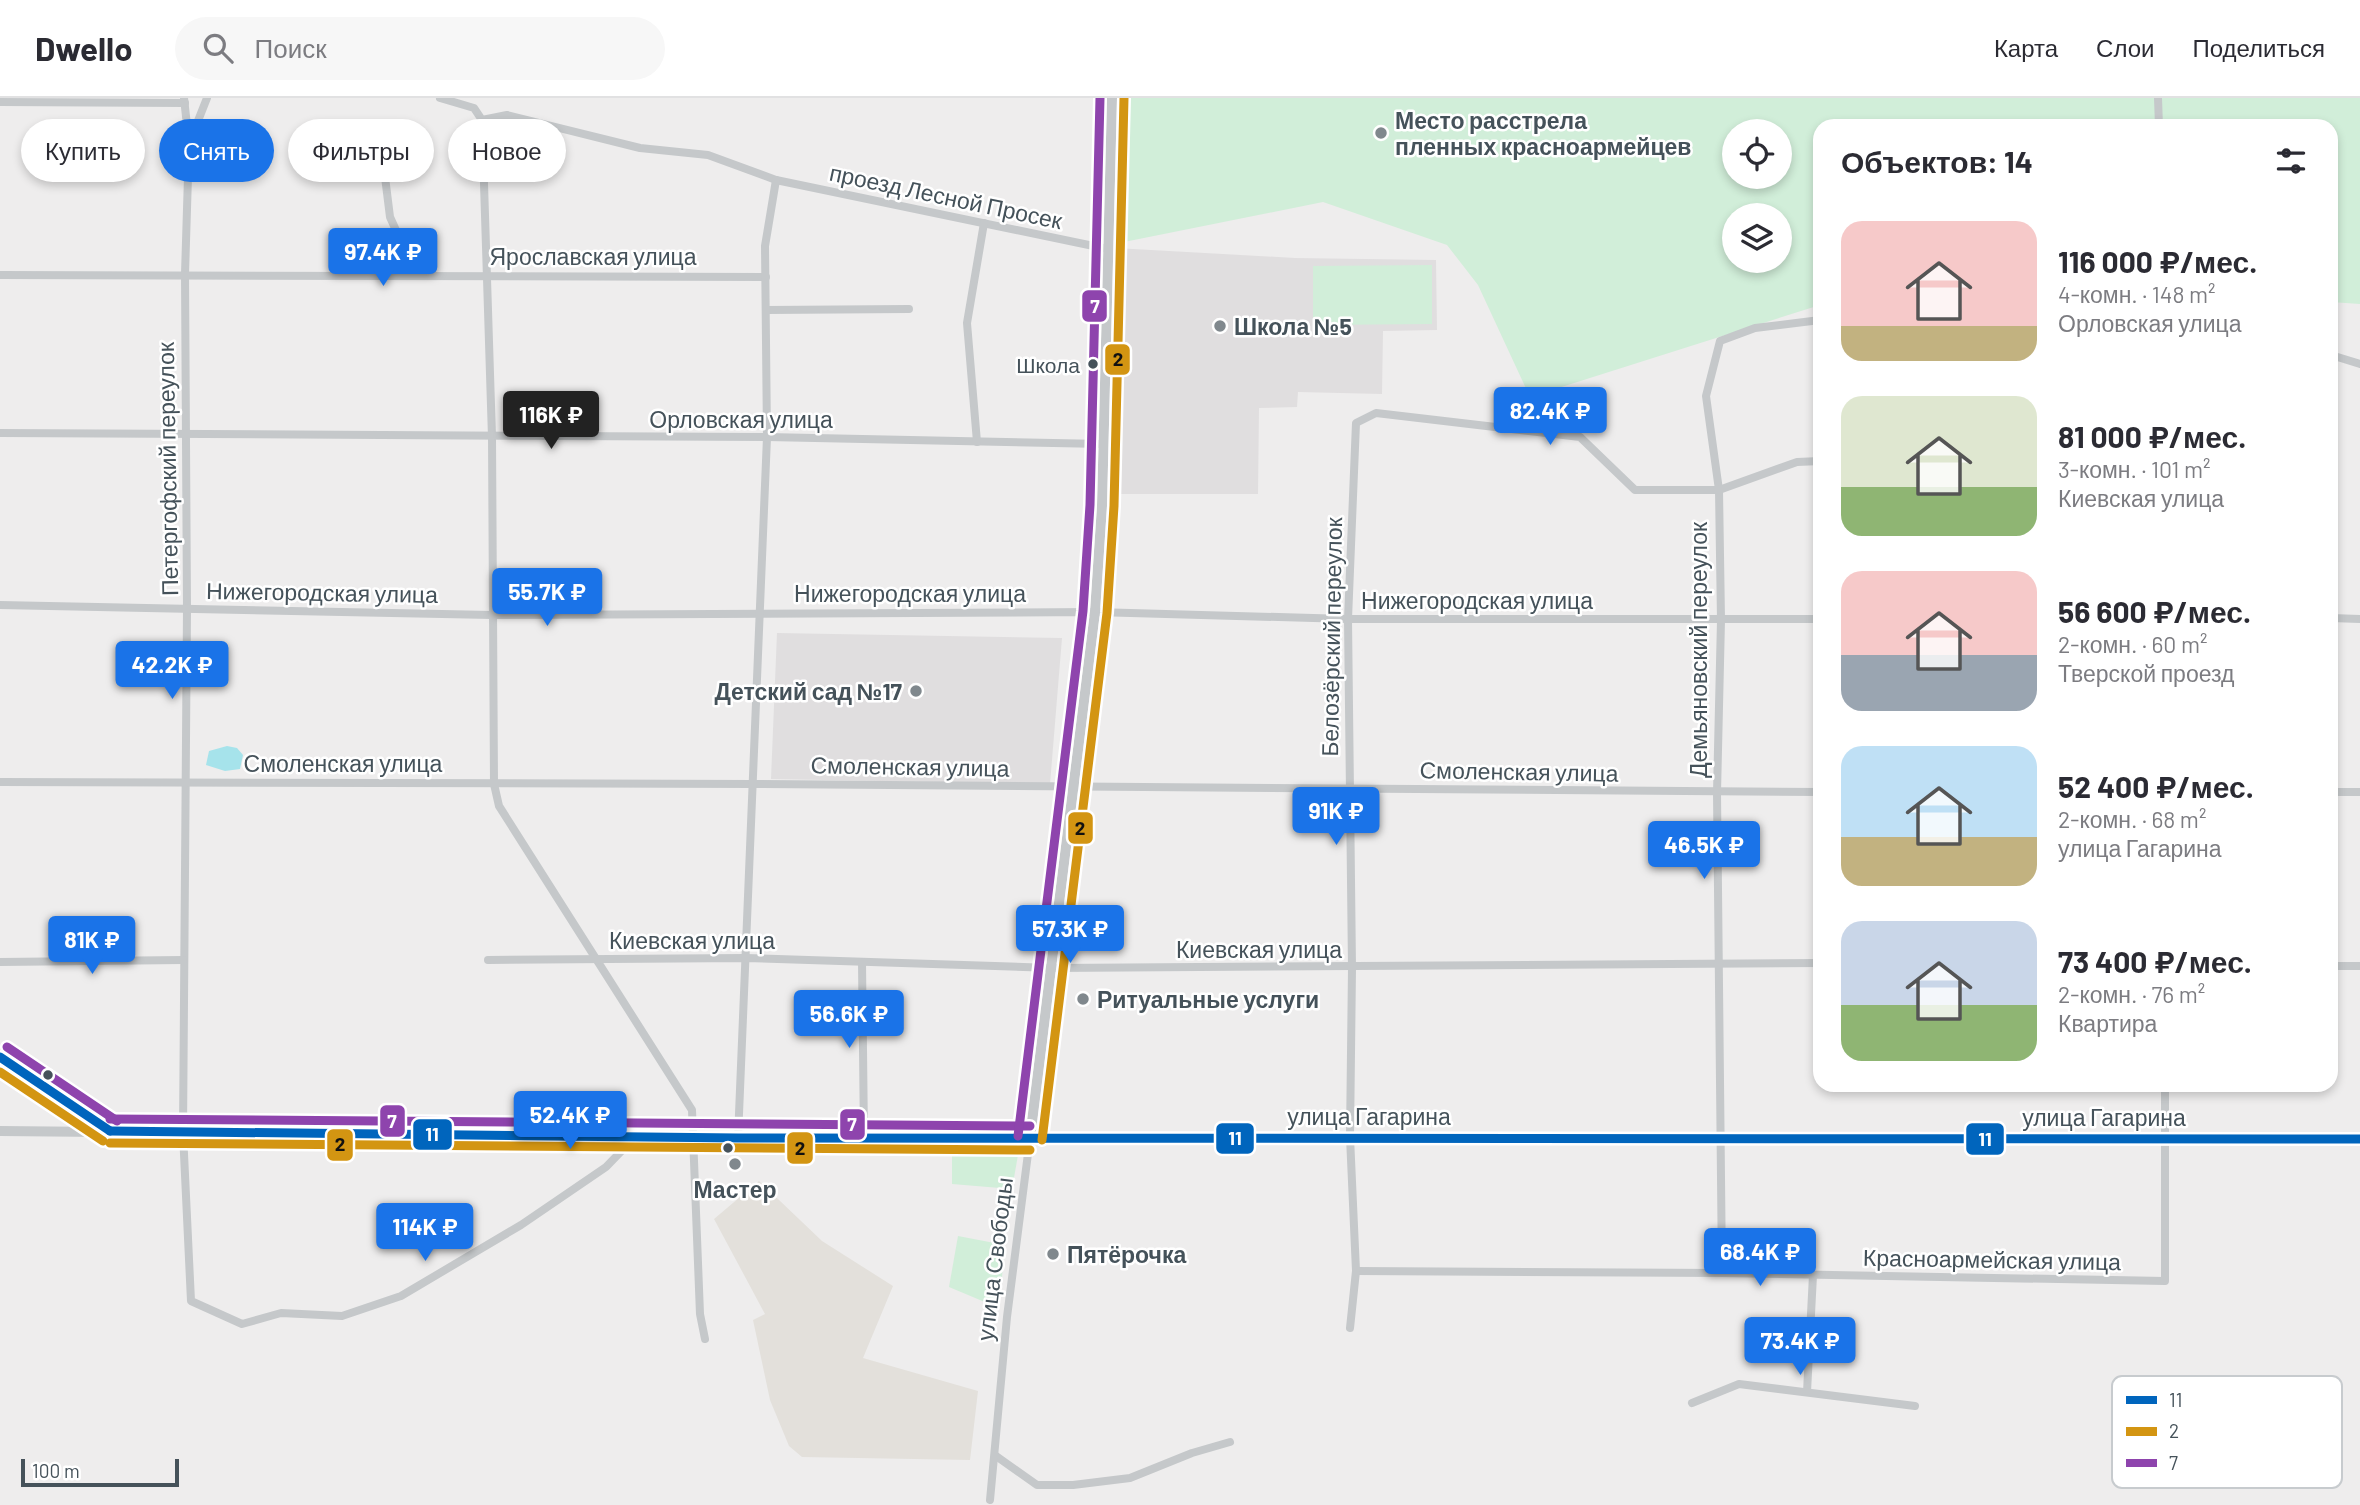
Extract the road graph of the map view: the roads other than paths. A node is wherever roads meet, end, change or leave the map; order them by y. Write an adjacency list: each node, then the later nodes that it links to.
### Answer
1 (207, 98): 8 (street)
2 (440, 98): 9 (street)
3 (2158, 98): 12 (street)
4 (184, 100): 6 (street); 7 (street, Петергофский переулок)
5 (1112, 101): 19 (street, улица Свободы)
6 (0, 102)
7 (186, 119)
8 (199, 119)
9 (481, 119)
10 (488, 119): 11 (street, проезд Лесной Просек)
11 (519, 119)
12 (2159, 119)
13 (566, 130): 14 (street, проезд Лесной Просек)
14 (776, 180): 18 (street, проезд Лесной Просек); 24 (street)
15 (188, 182): 22 (street, Петергофский переулок)
16 (386, 182): 20 (street)
17 (484, 182): 23 (street)
18 (984, 223): 19 (street, проезд Лесной Просек); 34 (street)
19 (1108, 249): 35 (street, улица Свободы)
20 (433, 274): 22 (street, Ярославская улица); 23 (street, Ярославская улица)
21 (0, 275): 22 (street, Ярославская улица)
22 (185, 275): 30 (street, Петергофский переулок)
23 (488, 275): 24 (street, Ярославская улица); 32 (street)
24 (766, 277): 26 (street)
25 (909, 309): 26 (street)
26 (766, 310): 33 (street)
27 (1813, 321): 37 (street, Демьяновский переулок)
28 (2338, 357): 29 (street)
29 (2360, 364)
30 (185, 432): 31 (street, Орловская улица); 32 (street, Орловская улица); 39 (street, Петергофский переулок)
31 (0, 433)
32 (492, 437): 33 (street, Орловская улица); 42 (street)
33 (767, 437): 34 (street, Орловская улица); 40 (street)
34 (977, 442): 35 (street, Орловская улица)
35 (1103, 444): 41 (street, улица Свободы)
36 (1813, 461): 37 (street)
37 (1719, 490): 44 (street, Белозёрский переулок); 47 (street, Демьяновский переулок)
38 (0, 605): 39 (street, Нижегородская улица)
39 (187, 609): 42 (street, Нижегородская улица); 48 (street, Петергофский переулок)
40 (760, 612): 41 (street, Нижегородская улица); 42 (street, Нижегородская улица); 51 (street)
41 (1095, 612): 44 (street, Нижегородская улица); 52 (street, улица Свободы)
42 (492, 615): 50 (street)
43 (2338, 618): 46 (street)
44 (1348, 619): 47 (street, Нижегородская улица); 53 (street, Белозёрский переулок)
45 (1813, 619): 47 (street, Нижегородская улица)
46 (2360, 619)
47 (1721, 620): 57 (street, Демьяновский переулок)
48 (186, 781): 49 (street, Смоленская улица); 50 (street, Смоленская улица); 60 (street, Петергофский переулок)
49 (0, 782)
50 (494, 784): 51 (street, Смоленская улица); 59 (street)
51 (753, 784): 52 (street, Смоленская улица); 58 (street)
52 (1074, 787): 53 (street, Смоленская улица); 68 (street, улица Свободы)
53 (1349, 789): 57 (street, Смоленская улица); 69 (street, Белозёрский переулок)
54 (1813, 792): 57 (street, Смоленская улица)
55 (2338, 792): 56 (street)
56 (2360, 792)
57 (1717, 793): 65 (street, Демьяновский переулок)
58 (745, 958): 59 (street, Киевская улица); 63 (street, Киевская улица); 78 (street)
59 (596, 959): 61 (street, Киевская улица); 76 (street)
60 (183, 960): 62 (street); 74 (street, Петергофский переулок)
61 (488, 960)
62 (0, 962)
63 (862, 962): 68 (street, Киевская улица); 79 (street)
64 (1813, 963): 65 (street, Киевская улица)
65 (1719, 964): 69 (street, Киевская улица); 82 (street, Демьяновский переулок)
66 (2338, 966): 67 (street)
67 (2360, 966)
68 (1053, 968): 69 (street, Киевская улица); 80 (street, улица Свободы)
69 (1352, 968): 77 (street, Белозёрский переулок)
70 (0, 1058): 72 (street)
71 (2165, 1092): 81 (street)
72 (110, 1131): 73 (street, улица Гагарина); 74 (street, улица Гагарина)
73 (0, 1132)
74 (183, 1133): 75 (street, улица Гагарина); 75 (street, Петергофский переулок)
75 (636, 1136): 76 (street, улица Гагарина)
76 (691, 1136): 78 (street, улица Гагарина); 88 (street)
77 (1350, 1137): 80 (street, улица Гагарина); 82 (street, улица Гагарина); 84 (street, Белозёрский переулок)
78 (738, 1138): 79 (street, улица Гагарина)
79 (864, 1138): 80 (street, улица Гагарина)
80 (1030, 1138): 93 (street, улица Свободы)
81 (2166, 1138): 82 (street, улица Гагарина); 83 (street, улица Гагарина); 86 (street, Красноармейская улица)
82 (1721, 1139): 85 (street, Демьяновский переулок)
83 (2360, 1139)
84 (1356, 1271): 85 (street, Красноармейская улица); 87 (street, Белозёрский переулок)
85 (1721, 1272): 86 (street, Красноармейская улица)
86 (1813, 1275): 89 (street)
87 (1350, 1328)
88 (705, 1339)
89 (1807, 1392): 90 (street); 91 (street)
90 (1692, 1403)
91 (1915, 1406)
92 (1230, 1442): 93 (street)
93 (996, 1456): 94 (street, улица Свободы)
94 (990, 1500)

